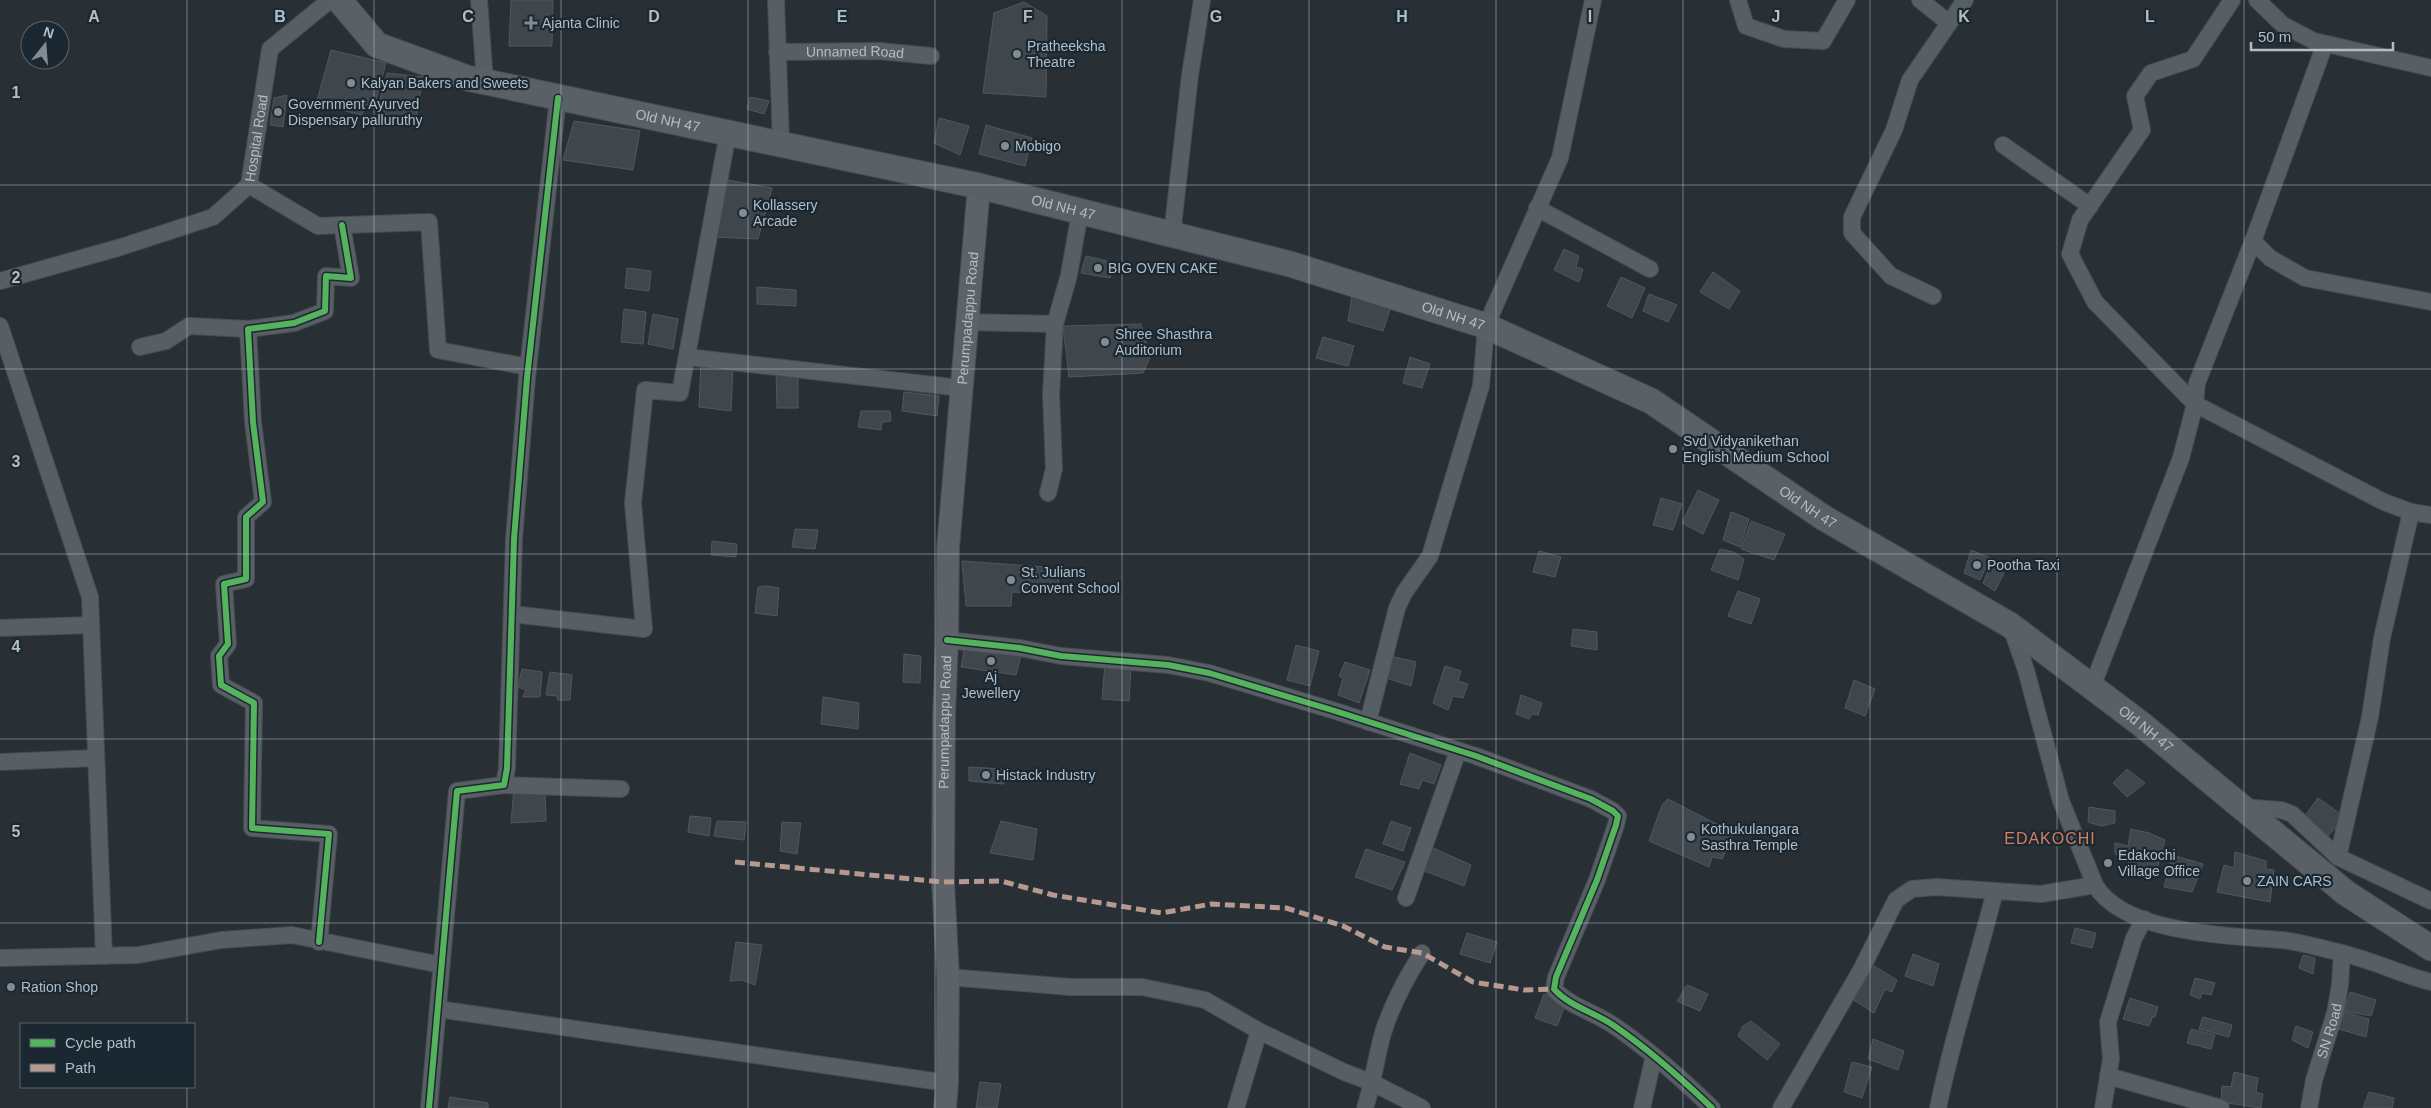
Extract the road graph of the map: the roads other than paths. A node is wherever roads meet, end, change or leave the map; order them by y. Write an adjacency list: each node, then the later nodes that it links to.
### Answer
1 (330, 0): 23 (street, Hospital Road)
2 (339, 0): 18 (main road, Old NH 47)
3 (479, 0): 18 (street)
4 (776, 0): 15 (street)
5 (1202, 0): 29 (street)
6 (1593, 0): 26 (street)
7 (1738, 0): 8 (street)
8 (1847, 0)
9 (1920, 0): 13 (street)
10 (1965, 0): 13 (street)
11 (2232, 0): 25 (street)
12 (2257, 0): 14 (street)
13 (1949, 23): 33 (street)
14 (2325, 44): 17 (street); 30 (street)
15 (777, 52): 16 (street, Unnamed Road); 21 (street)
16 (931, 56)
17 (2431, 68)
18 (484, 82): 19 (main road, Old NH 47)
19 (558, 98): 20 (main road, Old NH 47); 42 (street)
20 (728, 133): 21 (main road, Old NH 47); 41 (street)
21 (781, 144): 24 (main road, Old NH 47)
22 (2003, 144): 25 (street)
23 (249, 185): 28 (street); 32 (street, Hospital Road)
24 (979, 186): 27 (main road, Old NH 47); 35 (main road, Perumpadappu Road)
25 (2090, 206): 44 (street)
26 (1537, 208): 31 (street); 38 (street)
27 (1080, 212): 29 (main road, Old NH 47); 36 (street)
28 (342, 225): 39 (street); 42 (street)
29 (1172, 235): 38 (main road, Old NH 47)
30 (2253, 241): 34 (street); 44 (street)
31 (1650, 269)
32 (0, 281)
33 (1933, 296)
34 (2431, 302)
35 (967, 322): 36 (street); 43 (main road, Perumpadappu Road)
36 (1055, 324): 45 (street)
37 (0, 326): 49 (street)
38 (1486, 326): 50 (main road, Old NH 47); 54 (street)
39 (248, 329): 40 (street); 67 (street)
40 (140, 347)
41 (687, 357): 43 (street); 48 (street)
42 (528, 368): 48 (street)
43 (961, 388): 52 (main road, Perumpadappu Road)
44 (2194, 404): 46 (street); 53 (street)
45 (1048, 493)
46 (2411, 512): 47 (street); 61 (street)
47 (2431, 515)
48 (512, 614): 58 (street)
49 (91, 625): 51 (street); 56 (street)
50 (2010, 625): 53 (main road, Old NH 47); 62 (street)
51 (0, 628)
52 (947, 640): 54 (street); 74 (main road, Perumpadappu Road)
53 (2092, 686): 60 (main road, Old NH 47)
54 (1368, 722): 55 (street)
55 (1458, 751): 64 (street); 78 (street)
56 (96, 758): 57 (street); 71 (street)
57 (0, 762)
58 (504, 785): 59 (street); 73 (street)
59 (621, 789)
60 (2241, 806): 61 (street); 68 (main road, Old NH 47)
61 (2338, 857): 65 (street)
62 (2095, 885): 63 (street); 66 (street)
63 (1995, 890): 89 (street); 90 (street)
64 (1406, 898)
65 (2431, 901)
66 (2144, 919): 70 (street); 79 (street)
67 (319, 942): 71 (street); 73 (street)
68 (2431, 948)
69 (1422, 953): 81 (street)
70 (2342, 953): 75 (street); 93 (street, SN Road)
71 (104, 956): 72 (street)
72 (0, 958)
73 (441, 965): 76 (street)
74 (948, 977): 77 (street); 80 (main road, Perumpadappu Road)
75 (2431, 982)
76 (438, 1009): 80 (street); 82 (street)
77 (1258, 1031): 81 (street); 84 (street)
78 (1654, 1056): 87 (street); 88 (street)
79 (2108, 1076): 91 (street); 92 (street)
80 (947, 1083): 83 (main road, Perumpadappu Road)
81 (1373, 1083): 85 (street); 86 (street)
82 (429, 1108)
83 (945, 1108)
84 (1236, 1108)
85 (1365, 1108)
86 (1422, 1108)
87 (1642, 1108)
88 (1712, 1108)
89 (1781, 1108)
90 (1938, 1108)
91 (2103, 1108)
92 (2221, 1108)
93 (2309, 1108)

